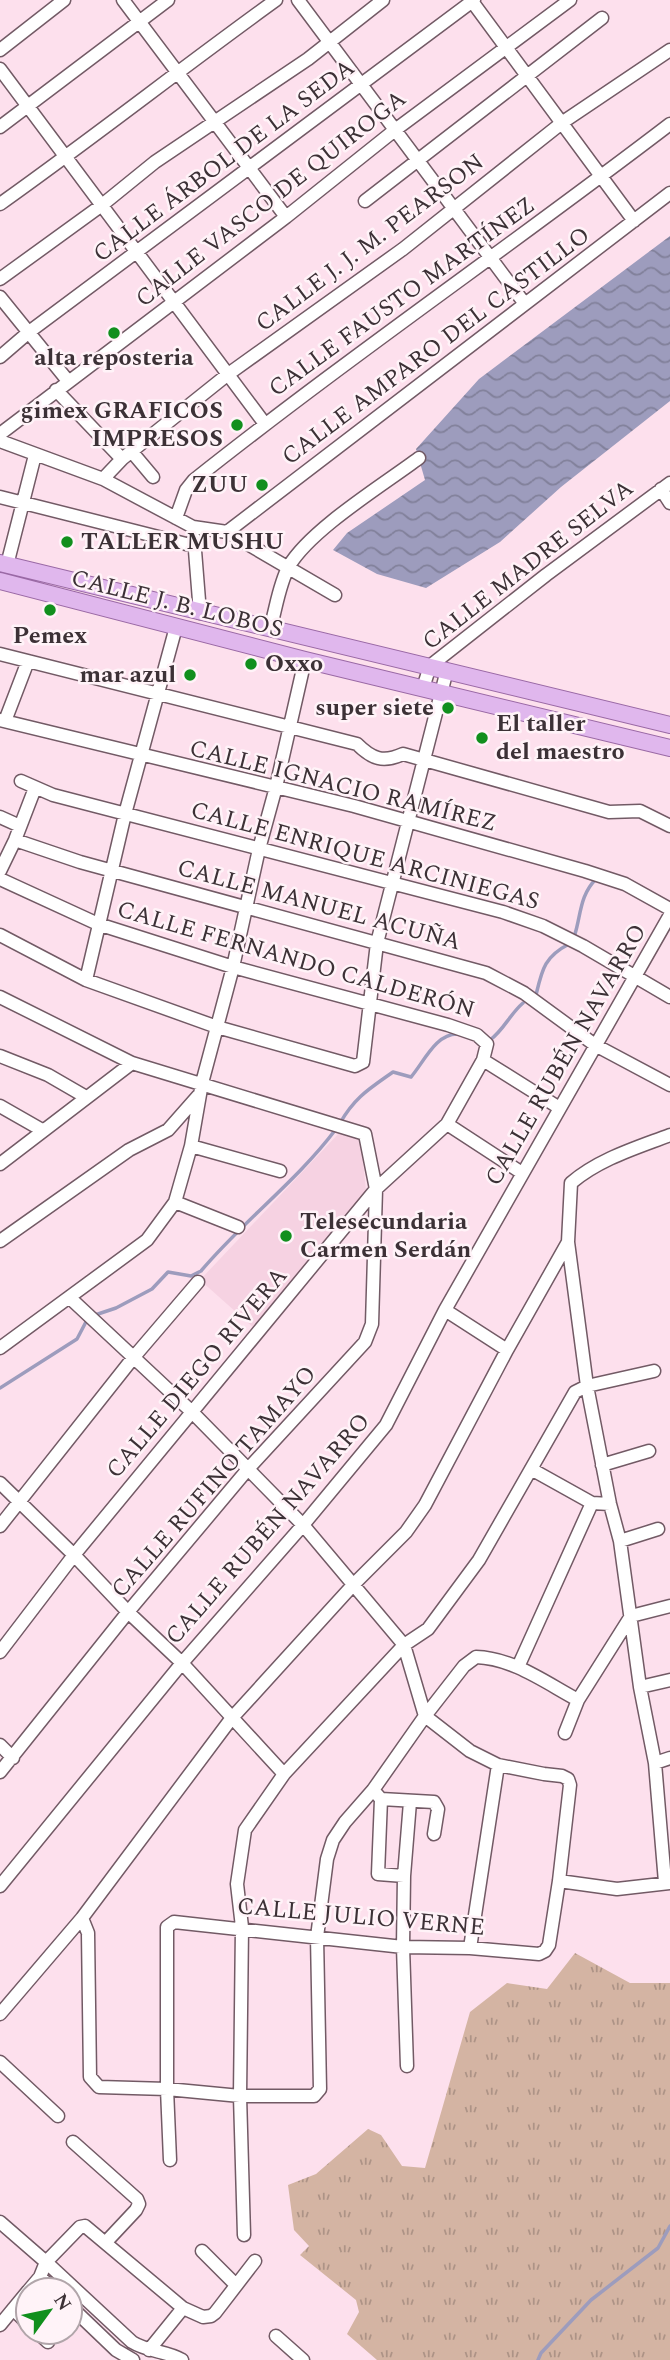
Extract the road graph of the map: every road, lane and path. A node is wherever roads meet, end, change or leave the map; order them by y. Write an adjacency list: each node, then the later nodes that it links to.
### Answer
1 (64, 0): 13 (street)
2 (123, 0): 10 (street)
3 (168, 0): 10 (street)
4 (275, 0): 16 (street)
5 (298, 0): 11 (street)
6 (383, 0): 11 (street)
7 (570, 0): 12 (street, CALLE VASCO DE QUIROGA)
8 (473, 1): 12 (street); 18 (street, CALLE ÁRBOL DE LA SEDA)
9 (602, 18): 17 (street)
10 (140, 22): 16 (street); 19 (street)
11 (330, 42): 18 (street); 20 (street)
12 (506, 46): 17 (street); 24 (street, CALLE VASCO DE QUIROGA)
13 (0, 50)
14 (670, 50): 21 (street, CALLE J. J. M. PEARSON)
15 (0, 69): 19 (street)
16 (176, 71): 20 (street); 25 (street)
17 (528, 75): 21 (street); 26 (street)
18 (362, 85): 24 (street); 27 (street, CALLE ÁRBOL DE LA SEDA)
19 (28, 106): 23 (street); 25 (street)
20 (215, 120): 27 (street); 32 (street)
21 (563, 122): 28 (street); 33 (street, CALLE J. J. M. PEARSON)
22 (670, 124): 28 (street, CALLE FAUSTO MARTÍNEZ)
23 (0, 127)
24 (395, 130): 26 (street); 34 (street, CALLE VASCO DE QUIROGA)
25 (66, 158): 31 (street); 32 (street)
26 (418, 160): 30 (street); 33 (street)
27 (251, 169): 34 (street); 36 (street, CALLE ÁRBOL DE LA SEDA)
28 (601, 177): 35 (street); 37 (street, CALLE FAUSTO MARTÍNEZ)
29 (670, 193): 35 (street, CALLE AMPARO DEL CASTILLO)
30 (365, 201)
31 (0, 204)
32 (102, 205): 36 (street); 38 (street)
33 (454, 209): 37 (street); 44 (street, CALLE J. J. M. PEARSON)
34 (286, 217): 40 (street, CALLE VASCO DE QUIROGA)
35 (634, 220): 41 (street, CALLE AMPARO DEL CASTILLO)
36 (136, 253): 40 (street); 42 (street, CALLE ÁRBOL DE LA SEDA)
37 (490, 257): 41 (street); 47 (street, CALLE FAUSTO MARTÍNEZ)
38 (0, 279)
39 (0, 297): 42 (street)
40 (173, 302): 44 (street); 45 (street, CALLE VASCO DE QUIROGA)
41 (525, 304): 61 (street, CALLE AMPARO DEL CASTILLO)
42 (29, 332): 43 (street, CALLE ÁRBOL DE LA SEDA); 45 (street)
43 (0, 357)
44 (227, 375): 47 (street); 51 (street, CALLE J. J. M. PEARSON)
45 (68, 381): 46 (street, CALLE VASCO DE QUIROGA)
46 (56, 390): 48 (street, CALLE VASCO DE QUIROGA); 51 (street)
47 (265, 424): 59 (street, CALLE FAUSTO MARTÍNEZ)
48 (0, 434)
49 (0, 441): 50 (street)
50 (36, 455): 54 (street); 57 (street)
51 (127, 456): 53 (street); 54 (street, CALLE J. J. M. PEARSON)
52 (419, 458): 64 (street)
53 (153, 477)
54 (103, 479): 59 (street)
55 (665, 486): 58 (street); 73 (street, CALLE MADRE SELVA)
56 (0, 497): 57 (street)
57 (24, 502): 62 (street); 63 (street)
58 (670, 503)
59 (176, 518): 60 (street)
60 (192, 527): 61 (street); 62 (street)
61 (227, 532): 64 (street)
62 (194, 546): 67 (street)
63 (3, 564): 67 (main road, CALLE J. B. LOBOS)
64 (288, 568): 66 (street); 69 (street)
65 (0, 581): 68 (main road, CALLE J. B. LOBOS)
66 (335, 595)
67 (200, 612): 69 (main road, CALLE J. B. LOBOS)
68 (176, 627): 71 (main road, CALLE J. B. LOBOS); 77 (street)
69 (270, 629): 73 (main road, CALLE J. B. LOBOS)
70 (0, 654): 72 (street)
71 (305, 660): 75 (main road, CALLE J. B. LOBOS); 80 (street)
72 (28, 661): 77 (street); 78 (street)
73 (430, 666): 74 (main road, CALLE J. B. LOBOS); 75 (street, CALLE MADRE SELVA)
74 (447, 670): 76 (street); 79 (main road, CALLE J. B. LOBOS)
75 (423, 688): 76 (main road, CALLE J. B. LOBOS)
76 (442, 692): 81 (main road, CALLE J. B. LOBOS); 83 (street)
77 (157, 694): 80 (street); 82 (street)
78 (2, 721): 82 (street, CALLE IGNACIO RAMÍREZ)
79 (670, 725)
80 (290, 727): 83 (street); 85 (street)
81 (670, 748)
82 (141, 756): 85 (street, CALLE IGNACIO RAMÍREZ); 87 (street)
83 (425, 759): 89 (street); 91 (street)
84 (21, 781): 86 (street, CALLE ENRIQUE ARCINIEGAS)
85 (276, 787): 89 (street, CALLE IGNACIO RAMÍREZ); 93 (street)
86 (35, 788): 87 (street, CALLE ENRIQUE ARCINIEGAS); 90 (street)
87 (125, 814): 93 (street, CALLE ENRIQUE ARCINIEGAS); 95 (street)
88 (0, 817): 90 (street)
89 (408, 822): 97 (street); 99 (street, CALLE IGNACIO RAMÍREZ)
90 (20, 826): 92 (street)
91 (670, 826)
92 (15, 840): 94 (street); 95 (street, CALLE MANUEL ACUÑA)
93 (259, 849): 97 (street, CALLE ENRIQUE ARCINIEGAS); 98 (street)
94 (0, 871)
95 (111, 871): 98 (street, CALLE MANUEL ACUÑA); 101 (street)
96 (0, 879): 101 (street, CALLE FERNANDO CALDERÓN)
97 (392, 882): 103 (street); 105 (street, CALLE ENRIQUE ARCINIEGAS)
98 (246, 906): 103 (street, CALLE MANUEL ACUÑA); 104 (street)
99 (670, 909)
100 (670, 915): 105 (street, CALLE RUBÉN NAVARRO)
101 (98, 924): 104 (street, CALLE FERNANDO CALDERÓN); 106 (street)
102 (0, 936): 106 (street)
103 (377, 943): 109 (street); 111 (street, CALLE MANUEL ACUÑA)
104 (233, 967): 109 (street, CALLE FERNANDO CALDERÓN); 110 (street)
105 (635, 978): 108 (street, CALLE ENRIQUE ARCINIEGAS); 111 (street, CALLE RUBÉN NAVARRO)
106 (86, 979): 110 (street)
107 (0, 997): 114 (street)
108 (670, 997)
109 (369, 1003): 110 (street); 113 (street, CALLE FERNANDO CALDERÓN)
110 (218, 1027): 116 (street)
111 (595, 1045): 115 (street, CALLE MANUEL ACUÑA); 119 (street, CALLE RUBÉN NAVARRO)
112 (0, 1056): 117 (street)
113 (483, 1060): 119 (street); 120 (street, CALLE DIEGO RIVERA)
114 (132, 1063): 116 (street); 117 (street)
115 (670, 1085)
116 (201, 1088): 123 (street); 127 (street, CALLE RUFINO TAMAYO); 130 (street)
117 (86, 1097): 121 (street)
118 (0, 1106): 121 (street)
119 (558, 1107): 126 (street, CALLE RUBÉN NAVARRO)
120 (447, 1124): 126 (street); 127 (street, CALLE DIEGO RIVERA)
121 (42, 1130): 124 (street)
122 (670, 1136): 131 (street)
123 (191, 1146): 125 (street); 128 (street)
124 (0, 1164)
125 (280, 1171)
126 (522, 1173): 134 (street, CALLE RUBÉN NAVARRO)
127 (376, 1189): 140 (street, CALLE DIEGO RIVERA); 143 (street, CALLE RUFINO TAMAYO)
128 (175, 1202): 129 (street); 133 (street)
129 (239, 1227)
130 (0, 1241)
131 (568, 1242): 136 (street); 139 (street)
132 (198, 1282): 137 (street)
133 (70, 1298): 135 (street); 137 (street)
134 (445, 1310): 136 (street); 149 (street, CALLE RUBÉN NAVARRO)
135 (0, 1348)
136 (507, 1350): 154 (street)
137 (133, 1358): 140 (street); 146 (street)
138 (654, 1371): 139 (street)
139 (587, 1386): 142 (street); 144 (street)
140 (192, 1412): 143 (street); 153 (street, CALLE DIEGO RIVERA)
141 (649, 1451): 142 (street)
142 (602, 1465): 148 (street)
143 (248, 1469): 149 (street); 156 (street, CALLE RUFINO TAMAYO)
144 (531, 1469): 147 (street); 158 (street)
145 (0, 1483): 146 (street)
146 (20, 1501): 150 (street); 153 (street)
147 (592, 1503): 148 (street); 161 (street)
148 (610, 1504): 152 (street)
149 (303, 1525): 154 (street); 160 (street, CALLE RUBÉN NAVARRO)
150 (0, 1527)
151 (658, 1529): 152 (street)
152 (620, 1541): 157 (street)
153 (74, 1555): 156 (street); 159 (street, CALLE DIEGO RIVERA)
154 (353, 1584): 158 (street); 166 (street)
155 (670, 1605): 157 (street)
156 (128, 1612): 160 (street); 169 (street, CALLE RUFINO TAMAYO)
157 (631, 1616): 163 (street); 164 (street)
158 (404, 1645): 165 (street); 174 (street)
159 (0, 1652)
160 (182, 1663): 166 (street); 181 (street, CALLE RUBÉN NAVARRO)
161 (518, 1667): 164 (street); 165 (street)
162 (670, 1680): 163 (street)
163 (640, 1687): 171 (street)
164 (578, 1700): 167 (street)
165 (425, 1716): 172 (street); 175 (street)
166 (231, 1719): 174 (street); 182 (street)
167 (565, 1733)
168 (0, 1745): 169 (street)
169 (13, 1758): 173 (street, CALLE RUFINO TAMAYO)
170 (670, 1758): 171 (street)
171 (655, 1763): 180 (street)
172 (498, 1765): 179 (street); 186 (street)
173 (0, 1772)
174 (284, 1774): 183 (street)
175 (377, 1795): 176 (street); 178 (street); 184 (street)
176 (410, 1802): 177 (street); 178 (street)
177 (434, 1834)
178 (404, 1876): 185 (street)
179 (559, 1881): 180 (street); 186 (street, CALLE JULIO VERNE)
180 (668, 1882)
181 (0, 1886)
182 (82, 1918): 187 (street); 190 (street)
183 (242, 1927): 184 (street, CALLE JULIO VERNE); 190 (street, CALLE JULIO VERNE); 191 (street)
184 (317, 1937): 185 (street, CALLE JULIO VERNE); 191 (street)
185 (402, 1947): 186 (street, CALLE JULIO VERNE); 189 (street)
186 (470, 1948)
187 (0, 2014)
188 (0, 2062): 192 (street)
189 (407, 2066)
190 (167, 2089): 191 (street); 194 (street)
191 (240, 2096): 196 (street)
192 (58, 2116)
193 (73, 2142): 197 (street)
194 (170, 2160)
195 (0, 2222): 200 (street)
196 (244, 2235)
197 (106, 2242): 200 (street); 203 (street)
198 (202, 2251): 202 (street)
199 (255, 2261): 202 (street)
200 (47, 2262): 201 (street); 205 (street)
201 (40, 2276)
202 (236, 2284): 203 (street)
203 (183, 2308): 210 (street)
204 (13, 2309): 207 (street)
205 (102, 2314): 208 (street); 210 (street)
206 (84, 2319): 208 (street)
207 (0, 2325)
208 (91, 2326): 211 (street)
209 (276, 2336): 213 (street)
210 (149, 2350): 212 (street)
211 (132, 2360)
212 (182, 2360)
213 (303, 2360)

